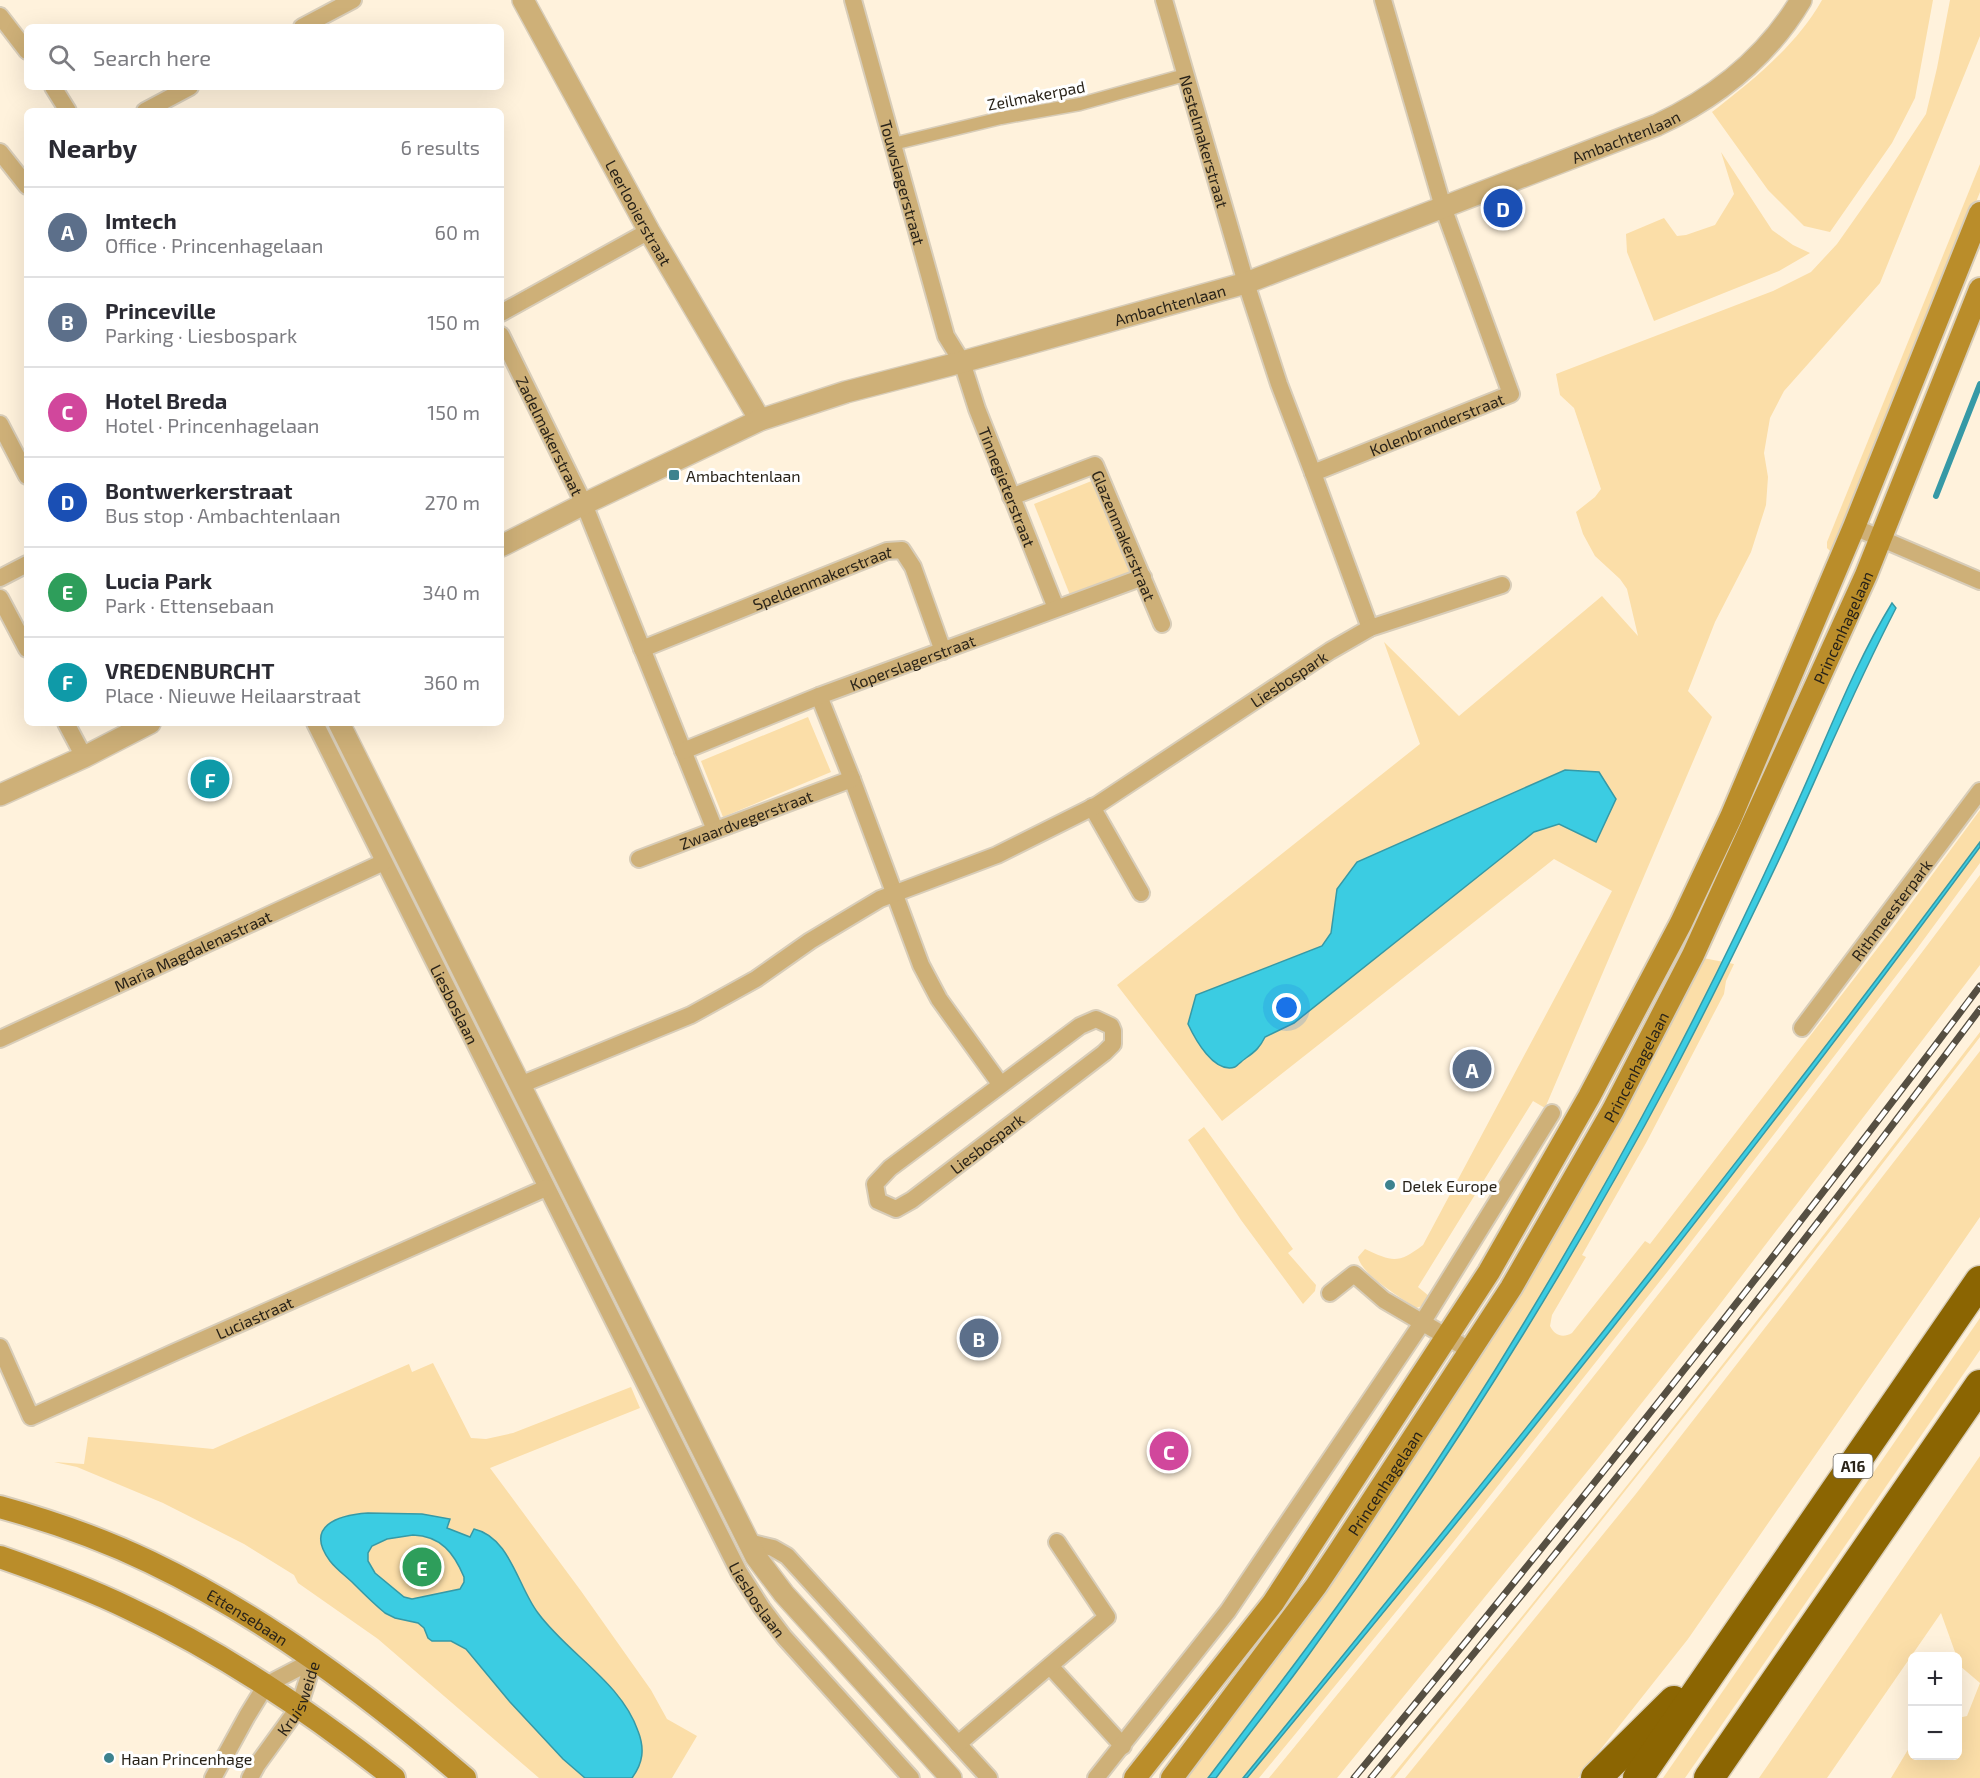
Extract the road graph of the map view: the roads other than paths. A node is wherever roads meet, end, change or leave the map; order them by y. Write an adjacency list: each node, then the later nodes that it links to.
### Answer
1 (353, 0): 8 (street)
2 (523, 0): 20 (street, Leerlooierstraat)
3 (852, 0): 15 (street, Touwslagerstraat)
4 (1164, 0): 10 (street, Nestelmakerstraat)
5 (1383, 0): 18 (street)
6 (1801, 0): 18 (street, Ambachtenlaan)
7 (0, 16): 9 (street)
8 (309, 24)
9 (24, 47)
10 (1185, 75): 15 (street, Zeilmakerpad); 21 (street, Nestelmakerstraat)
11 (55, 90): 13 (street)
12 (184, 90): 14 (street)
13 (66, 108)
14 (151, 108)
15 (893, 144): 25 (street, Touwslagerstraat)
16 (0, 152): 17 (street)
17 (24, 182)
18 (1443, 207): 21 (street, Ambachtenlaan); 29 (street, Kolenbranderstraat)
19 (1980, 213): 32 (main road, Princenhagelaan)
20 (649, 231): 23 (street); 26 (street, Leerlooierstraat)
21 (1246, 283): 25 (street, Ambachtenlaan); 29 (street)
22 (1980, 289): 33 (main road, Princenhagelaan)
23 (504, 311)
24 (504, 341): 31 (street, Zadelmakerstraat)
25 (962, 362): 26 (street, Ambachtenlaan); 30 (street, Tinnegieterstraat)
26 (760, 420): 31 (street, Ambachtenlaan)
27 (0, 424): 28 (street)
28 (24, 470)
29 (1313, 473): 43 (street)
30 (1011, 497): 36 (street, Glazenmakerstraat); 41 (street, Tinnegieterstraat)
31 (584, 504): 34 (street, Ambachtenlaan); 45 (street)
32 (1854, 527): 33 (street); 74 (main road, Princenhagelaan)
33 (1881, 538): 38 (street); 76 (main road, Princenhagelaan)
34 (504, 544)
35 (24, 566): 37 (street)
36 (1143, 577): 41 (street, Koperslagerstraat); 42 (street, Glazenmakerstraat)
37 (0, 578)
38 (1980, 581)
39 (1502, 585): 43 (street, Liesbospark)
40 (0, 598): 44 (street)
41 (1056, 608): 46 (street, Koperslagerstraat)
42 (1162, 624)
43 (1370, 628): 57 (street, Liesbospark)
44 (24, 643)
45 (642, 649): 46 (street, Speldenmakerstraat); 52 (street)
46 (943, 651): 47 (street, Koperslagerstraat)
47 (819, 696): 52 (street, Koperslagerstraat); 54 (street)
48 (68, 726): 53 (street)
49 (144, 726): 53 (street)
50 (316, 726): 60 (street, Liesboslaan)
51 (340, 726): 65 (street, Liesboslaan)
52 (683, 751): 58 (street)
53 (84, 757): 56 (street)
54 (852, 779): 58 (street, Zwaardvegerstraat); 62 (street)
55 (1980, 791): 63 (street, Rithmeesterpark)
56 (0, 795)
57 (1092, 807): 61 (street); 62 (street, Liesbospark)
58 (715, 830): 59 (street, Zwaardvegerstraat)
59 (639, 859)
60 (384, 862): 64 (street, Maria Magdalenastraat); 68 (street, Liesboslaan)
61 (1141, 893)
62 (895, 895): 65 (street, Liesbospark); 66 (street)
63 (1802, 1028)
64 (0, 1040)
65 (520, 1085): 69 (street, Liesboslaan)
66 (1001, 1085): 66 (street, Liesbospark)
67 (1552, 1113): 73 (street)
68 (546, 1188): 71 (street, Liesboslaan); 75 (street, Luciastraat)
69 (614, 1274): 71 (street); 77 (street, Liesboslaan)
70 (1980, 1281): 84 (highway, A16)
71 (594, 1284): 79 (street, Liesboslaan)
72 (1330, 1293): 73 (street)
73 (1422, 1323): 74 (street); 90 (street)
74 (1449, 1337): 76 (street); 99 (main road, Princenhagelaan)
75 (0, 1347)
76 (1471, 1351): 100 (main road, Princenhagelaan)
77 (668, 1383): 79 (street); 81 (street, Liesboslaan)
78 (1980, 1385): 103 (highway)
79 (648, 1392): 95 (street, Liesboslaan)
80 (0, 1507): 85 (main road, Ettensebaan)
81 (748, 1542): 89 (street, Liesboslaan); 96 (street, Liesboslaan)
82 (1058, 1542): 86 (street)
83 (0, 1557): 87 (main road)
84 (1725, 1650): 101 (highway, A16); 102 (highway, A16)
85 (314, 1660): 87 (street, Kruisweide); 88 (street, Kruisweide); 94 (main road, Ettensebaan)
86 (1050, 1666): 89 (street); 90 (street)
87 (266, 1685): 88 (main road); 91 (street, Kruisweide)
88 (299, 1707): 92 (street, Kruisweide); 93 (main road)
89 (958, 1744): 97 (street, Liesboslaan)
90 (1123, 1746): 98 (street)
91 (213, 1778)
92 (250, 1778)
93 (394, 1778)
94 (465, 1778)
95 (911, 1778)
96 (951, 1778)
97 (989, 1778)
98 (1096, 1778)
99 (1135, 1778)
100 (1172, 1778)
101 (1596, 1778)
102 (1638, 1778)
103 (1709, 1778)

